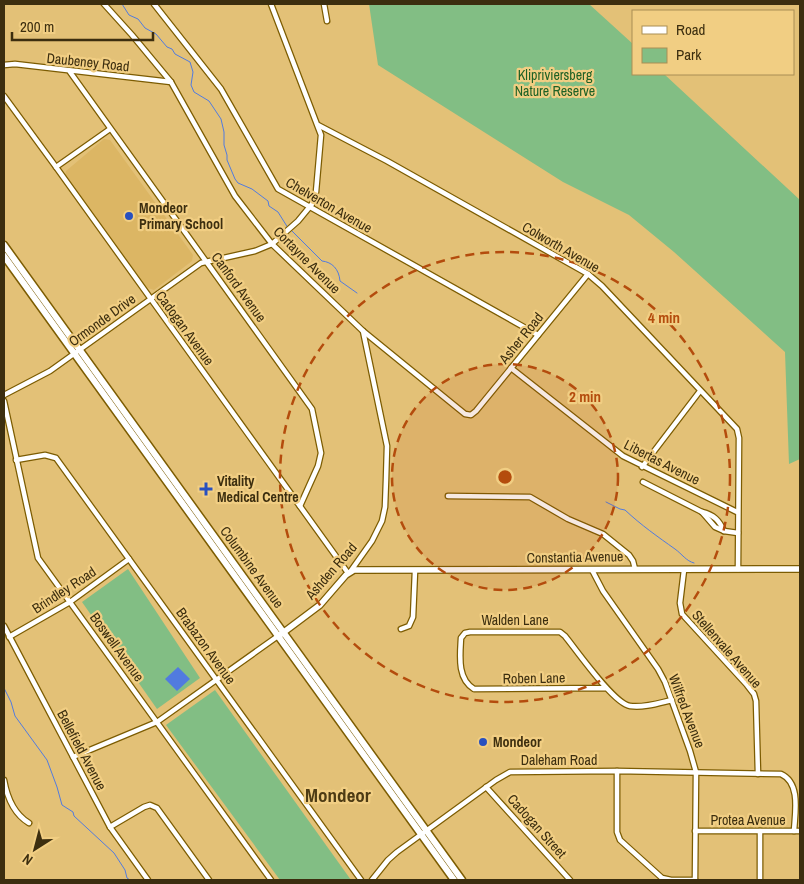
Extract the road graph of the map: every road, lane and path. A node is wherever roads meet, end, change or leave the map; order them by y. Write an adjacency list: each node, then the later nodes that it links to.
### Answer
1 (104, 4): 8 (street, Cortayne Avenue)
2 (154, 4): 13 (street, Chelverton Avenue)
3 (271, 4): 10 (street, Ormonde Drive)
4 (324, 4): 5 (street)
5 (326, 21)
6 (4, 65): 7 (street, Daubeney Road)
7 (70, 72): 8 (street, Daubeney Road); 11 (street, Canford Avenue)
8 (171, 82): 15 (street, Cortayne Avenue)
9 (4, 96): 12 (street, Cadogan Avenue)
10 (318, 125): 13 (street, Ormonde Drive); 18 (street, Colworth Avenue)
11 (110, 128): 12 (street); 17 (street, Canford Avenue)
12 (56, 167): 20 (street, Cadogan Avenue)
13 (310, 208): 15 (street, Ormonde Drive); 22 (street, Chelverton Avenue)
14 (4, 244): 19 (main road, Columbine Avenue)
15 (272, 244): 17 (street, Ormonde Drive); 21 (street, Cortayne Avenue)
16 (4, 256): 19 (main road, Columbine Avenue)
17 (206, 261): 20 (street, Ormonde Drive); 33 (street, Canford Avenue)
18 (588, 274): 22 (street, Asher Road); 25 (street, Colworth Avenue)
19 (22, 276): 23 (main road, Columbine Avenue)
20 (151, 299): 23 (street, Ormonde Drive); 33 (street, Cadogan Avenue)
21 (363, 331): 28 (street, Cortayne Avenue); 45 (street, Ashden Road)
22 (538, 335): 24 (street, Asher Road)
23 (77, 352): 26 (street, Ormonde Drive); 49 (main road, Columbine Avenue)
24 (511, 368): 28 (street, Asher Road); 30 (street, Libertas Avenue)
25 (700, 391): 30 (street); 35 (street, Colworth Avenue)
26 (4, 395)
27 (4, 401): 29 (street, Boswell Avenue)
28 (471, 415)
29 (16, 460): 38 (street, Brabazon Avenue); 46 (street, Boswell Avenue)
30 (642, 467): 35 (street, Libertas Avenue)
31 (643, 482): 34 (street)
32 (448, 496): 39 (street)
33 (300, 506): 45 (street, Cadogan Avenue)
34 (702, 512): 36 (street); 36 (street)
35 (737, 512): 37 (street, Colworth Avenue)
36 (724, 531): 37 (street)
37 (738, 533): 40 (street, Colworth Avenue)
38 (129, 559): 46 (street, Brindley Road); 51 (street, Brabazon Avenue)
39 (635, 569): 42 (street, Constantia Avenue); 43 (street, Constantia Avenue)
40 (738, 569): 41 (street, Constantia Avenue); 43 (street, Constantia Avenue)
41 (800, 569)
42 (592, 570): 44 (street, Constantia Avenue); 54 (street, Wilfred Avenue)
43 (684, 570): 59 (street, Stellenvale Avenue)
44 (415, 571): 45 (street, Constantia Avenue); 48 (street)
45 (349, 572): 49 (street, Ashden Road)
46 (70, 602): 50 (street, Brindley Road); 55 (street, Boswell Avenue)
47 (4, 626): 50 (street, Bellefield Avenue)
48 (401, 629)
49 (280, 634): 51 (street, Ashden Road); 67 (main road, Columbine Avenue)
50 (9, 636): 56 (street, Bellefield Avenue)
51 (217, 679): 55 (street, Ashden Road); 71 (street, Brabazon Avenue)
52 (465, 682): 53 (street, Roben Lane); 53 (street, Walden Lane)
53 (606, 688): 54 (street, Walden Lane)
54 (672, 700): 58 (street, Wilfred Avenue)
55 (157, 722): 56 (street, Ashden Road); 70 (street, Boswell Avenue)
56 (73, 757): 63 (street, Bellefield Avenue)
57 (617, 771): 58 (street, Daleham Road); 61 (street, Daleham Road); 76 (street)
58 (696, 772): 59 (street, Daleham Road); 64 (street, Wilfred Avenue)
59 (758, 774): 66 (street, Daleham Road)
60 (4, 780): 62 (street)
61 (486, 787): 67 (street, Daleham Road); 75 (street, Cadogan Street)
62 (30, 823)
63 (110, 827): 68 (street, Bellefield Avenue); 69 (street)
64 (695, 831): 65 (street, Protea Avenue); 76 (street, Wilfred Avenue)
65 (760, 831): 66 (street, Protea Avenue); 77 (street)
66 (797, 831)
67 (424, 832): 72 (street, Daleham Road); 73 (main road, Columbine Avenue); 74 (main road, Columbine Avenue)
68 (148, 880)
69 (209, 880)
70 (271, 880)
71 (362, 880)
72 (372, 880)
73 (454, 880)
74 (462, 880)
75 (570, 880)
76 (695, 880)
77 (760, 880)

